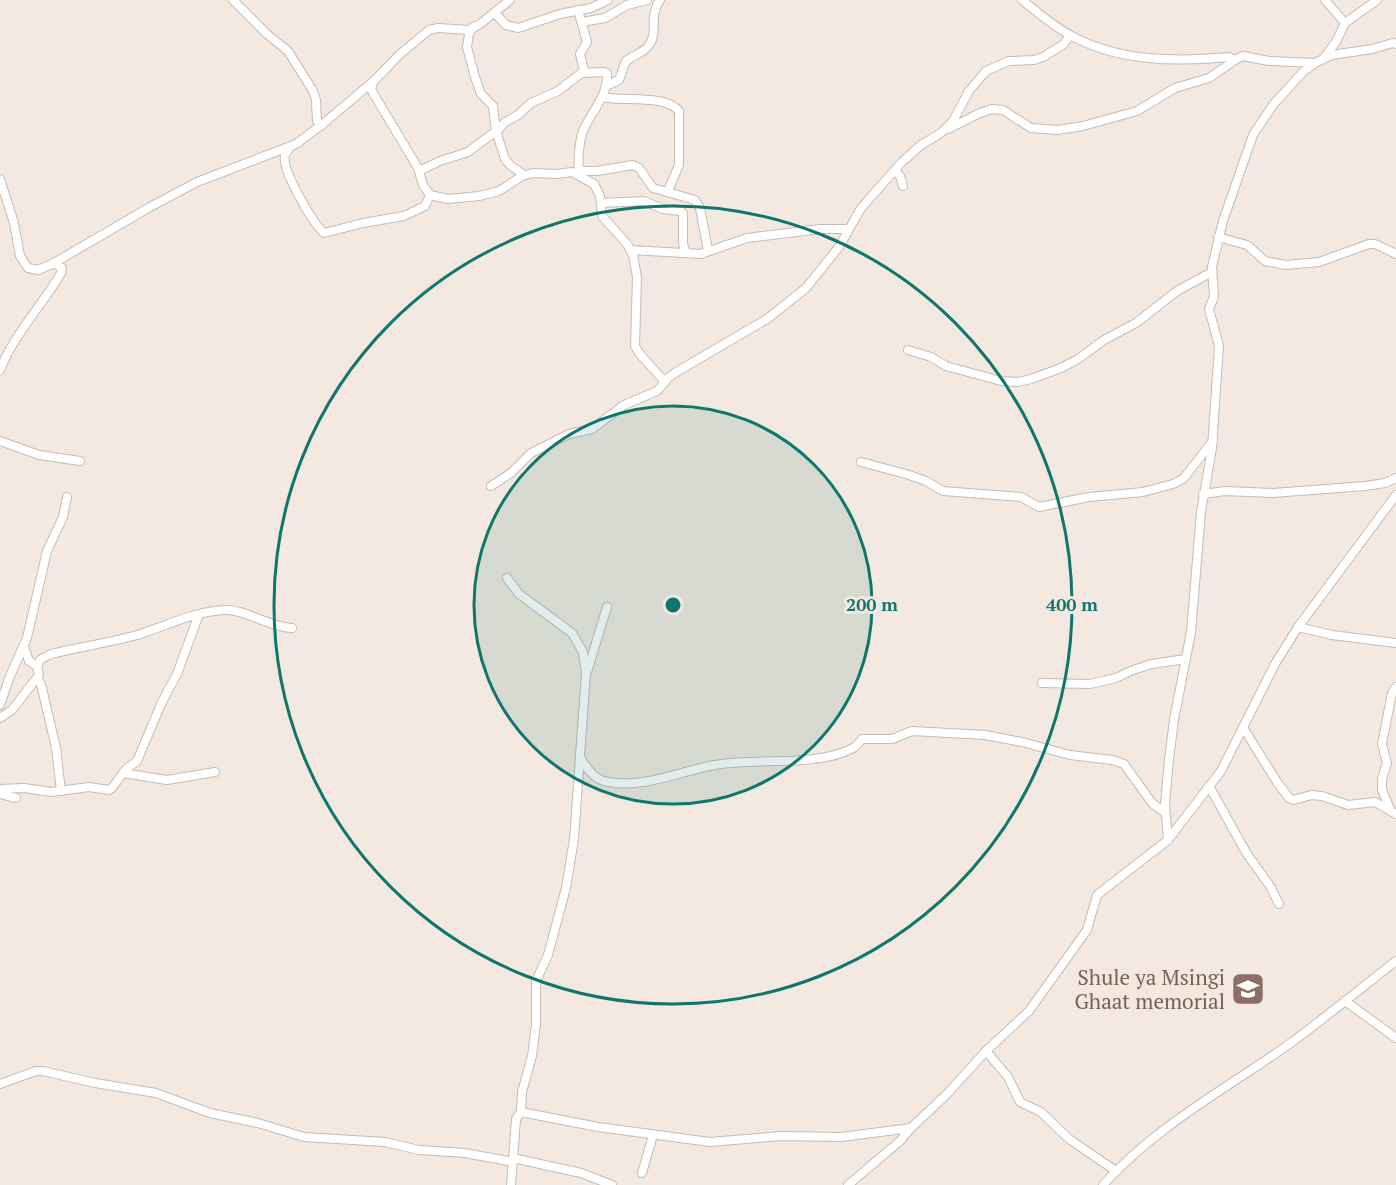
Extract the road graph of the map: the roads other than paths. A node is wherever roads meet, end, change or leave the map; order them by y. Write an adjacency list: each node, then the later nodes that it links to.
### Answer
1 (233, 0): 24 (street)
2 (510, 0): 12 (street)
3 (583, 0): 10 (street)
4 (608, 0): 10 (street)
5 (647, 0): 13 (street)
6 (660, 0): 22 (street)
7 (1022, 0): 16 (street)
8 (1325, 0): 14 (street)
9 (1377, 0): 14 (street)
10 (588, 9): 11 (street)
11 (578, 10): 12 (street); 13 (street)
12 (495, 12): 15 (street)
13 (582, 22): 20 (street)
14 (1345, 22): 19 (street)
15 (474, 26): 21 (street); 25 (street)
16 (1070, 35): 18 (street); 26 (street)
17 (1396, 44): 19 (street)
18 (1234, 60): 19 (street); 26 (street)
19 (1318, 62): 38 (street)
20 (582, 73): 22 (street); 25 (street)
21 (375, 80): 24 (street); 29 (street)
22 (606, 86): 23 (street)
23 (602, 97): 30 (street); 34 (street)
24 (321, 126): 27 (street)
25 (496, 132): 29 (street); 31 (street)
26 (941, 133): 28 (street)
27 (290, 147): 35 (street); 43 (street)
28 (895, 170): 33 (street); 37 (street)
29 (419, 171): 35 (street)
30 (579, 173): 31 (street); 34 (street); 36 (street)
31 (524, 175): 35 (street)
32 (0, 179): 43 (street)
33 (903, 186)
34 (668, 191): 40 (street)
35 (430, 195)
36 (601, 203): 39 (street); 41 (street)
37 (849, 229): 40 (street); 47 (street)
38 (1218, 237): 42 (street); 44 (street)
39 (631, 250): 41 (street); 47 (street)
40 (708, 251): 41 (street)
41 (686, 253)
42 (1396, 254)
43 (54, 263): 46 (street)
44 (1212, 272): 45 (street); 49 (street)
45 (908, 350)
46 (0, 370)
47 (665, 382): 53 (street)
48 (0, 441): 50 (street)
49 (1213, 441): 51 (street); 54 (street)
50 (80, 461)
51 (861, 462)
52 (1396, 478): 54 (street)
53 (491, 486)
54 (1203, 494): 64 (street)
55 (1396, 495): 60 (street)
56 (67, 496): 63 (street)
57 (507, 578): 66 (street)
58 (607, 607): 66 (street)
59 (199, 614): 61 (street); 65 (street); 75 (street)
60 (1298, 627): 62 (street); 72 (street)
61 (292, 628)
62 (1396, 643)
63 (24, 647): 65 (street); 70 (street)
64 (1186, 659): 68 (street); 81 (street)
65 (37, 666): 67 (street)
66 (586, 674): 73 (street)
67 (38, 679): 71 (street); 78 (street)
68 (1042, 683)
69 (1396, 687): 82 (street)
70 (0, 705)
71 (0, 718)
72 (1244, 729): 76 (street); 82 (street)
73 (581, 759): 81 (street); 90 (street)
74 (215, 772): 75 (street)
75 (123, 773): 78 (street)
76 (1209, 786): 83 (street); 84 (street)
77 (0, 789): 78 (street)
78 (61, 791)
79 (0, 794): 80 (street)
80 (16, 798)
81 (1164, 812): 83 (street)
82 (1393, 812)
83 (1168, 840): 88 (street)
84 (1279, 904)
85 (1396, 962): 86 (street)
86 (1346, 1001): 87 (street); 94 (street)
87 (1396, 1038)
88 (986, 1051): 91 (street); 94 (street)
89 (0, 1084): 93 (street)
90 (521, 1112): 92 (street); 93 (street)
91 (911, 1128): 92 (street); 100 (street)
92 (653, 1135): 96 (street)
93 (513, 1160): 95 (street); 97 (street)
94 (1116, 1170): 101 (street)
95 (581, 1173): 98 (street); 99 (street)
96 (642, 1173)
97 (512, 1185)
98 (591, 1185)
99 (612, 1185)
100 (848, 1185)
101 (1103, 1185)

